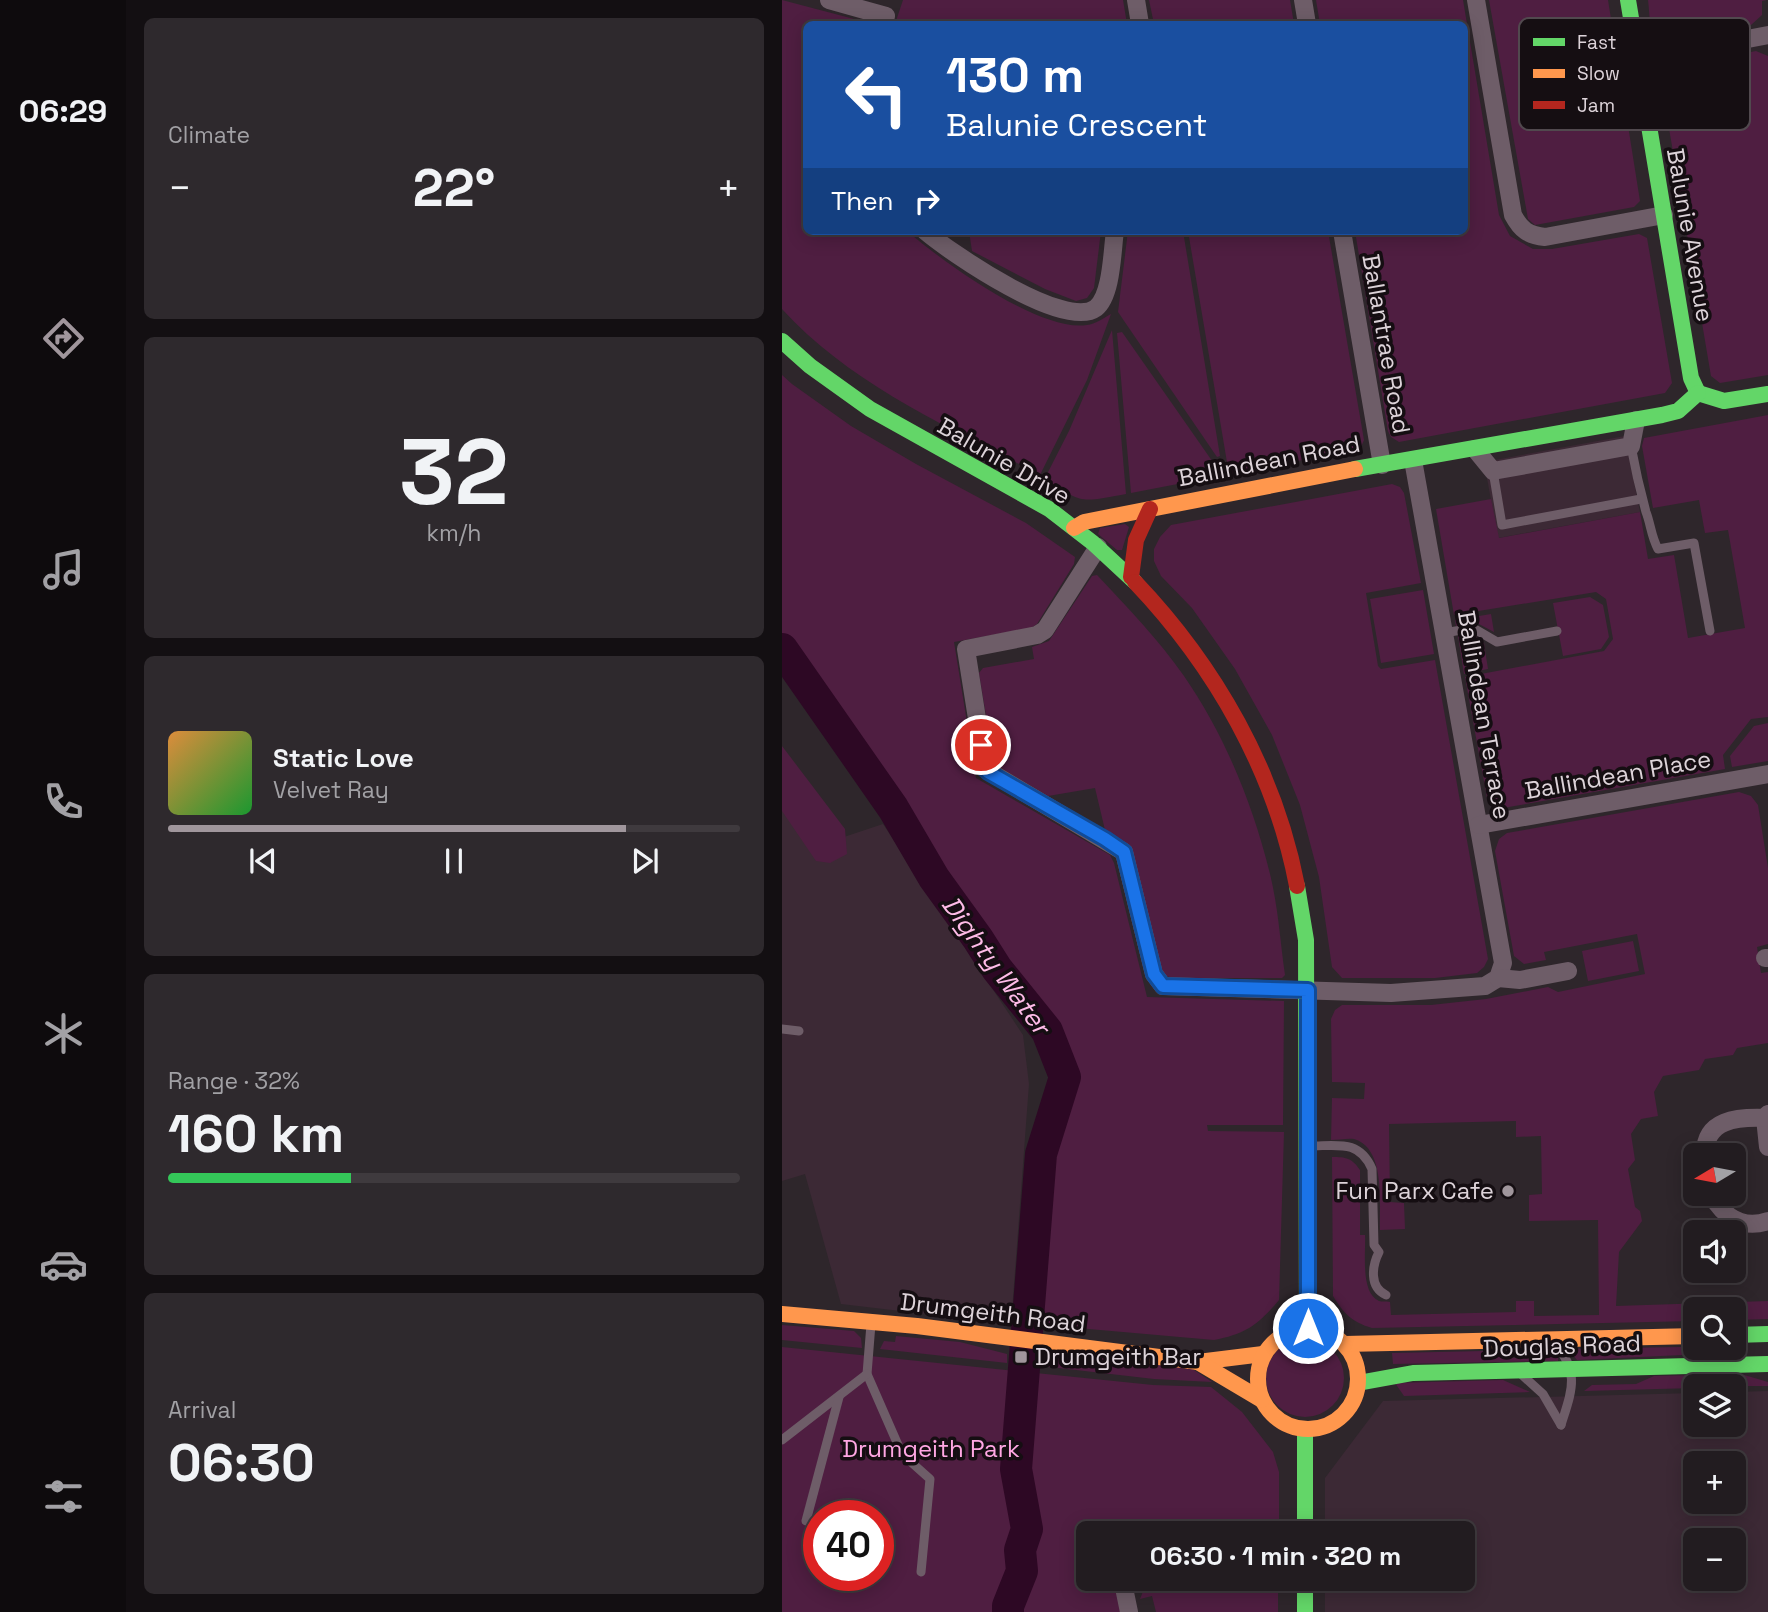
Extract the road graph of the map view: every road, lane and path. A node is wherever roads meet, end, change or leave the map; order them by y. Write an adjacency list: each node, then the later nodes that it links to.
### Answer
1 (829, 0): 6 (street)
2 (1136, 0): 8 (street)
3 (1303, 0): 9 (street)
4 (1476, 0): 13 (street)
5 (1628, 0): 7 (street, Balunie Avenue)
6 (886, 13)
7 (1631, 18)
8 (1140, 21)
9 (1306, 21)
10 (1768, 35): 11 (street)
11 (1750, 38)
12 (1649, 130): 13 (street, Balunie Avenue)
13 (1664, 215): 18 (street, Balunie Avenue)
14 (931, 235): 15 (street)
15 (1115, 235)
16 (1343, 235): 24 (street, Ballantrae Road)
17 (782, 341): 28 (street, Balunie Drive)
18 (1698, 393): 19 (street); 20 (street, Ballindean Road)
19 (1768, 394)
20 (1635, 420): 21 (street); 22 (street, Ballindean Road)
21 (1631, 446): 25 (street); 26 (lane)
22 (1475, 449): 23 (street, Ballindean Road); 25 (street)
23 (1413, 460): 24 (street, Ballindean Road); 33 (street, Ballindean Terrace)
24 (1382, 465): 27 (street, Ballindean Road)
25 (1492, 471): 26 (lane)
26 (1641, 499): 32 (lane)
27 (1150, 509): 28 (street, Ballindean Road); 30 (street)
28 (1074, 528): 29 (street, Balunie Drive)
29 (1098, 547): 30 (street, Balunie Drive); 38 (street)
30 (1131, 577): 38 (street, Balunie Drive)
31 (1557, 631): 33 (lane)
32 (1710, 631)
33 (1445, 633): 35 (street, Ballindean Terrace)
34 (1767, 777): 35 (street, Ballindean Place)
35 (1479, 825): 37 (street, Ballindean Terrace)
36 (1568, 971): 37 (street)
37 (1498, 978): 38 (street)
38 (1308, 990): 43 (street, Balunie Drive)
39 (782, 1029): 40 (lane)
40 (799, 1031)
41 (1766, 1116): 42 (street); 44 (street)
42 (1707, 1143)
43 (1307, 1146): 47 (lane); 50 (street, Balunie Drive)
44 (1768, 1147)
45 (1718, 1206): 46 (street)
46 (1768, 1221)
47 (1386, 1294)
48 (782, 1314): 49 (street, Drumgeith Road)
49 (871, 1321): 57 (street, Drumgeith Road); 61 (lane)
50 (1308, 1328): 55 (street); 56 (street)
51 (1768, 1334): 52 (street)
52 (1746, 1335)
53 (1683, 1336): 54 (street, Douglas Road)
54 (1552, 1339): 55 (street, Douglas Road); 59 (lane)
55 (1345, 1344): 62 (street)
56 (1263, 1354): 57 (street, Drumgeith Road); 64 (street)
57 (1198, 1362): 64 (street, Drumgeith Road)
58 (1764, 1366): 59 (street, Douglas Road)
59 (1571, 1369): 60 (street, Douglas Road); 60 (lane)
60 (1517, 1370): 62 (street, Douglas Road)
61 (867, 1374): 63 (lane); 69 (lane)
62 (1358, 1383): 65 (street)
63 (839, 1397): 66 (lane); 67 (lane)
64 (1262, 1400): 65 (street)
65 (1305, 1429): 68 (street)
66 (782, 1440)
67 (812, 1500)
68 (1305, 1521)
69 (921, 1572)
70 (1125, 1591): 72 (street)
71 (1305, 1591): 73 (street)
72 (1129, 1612)
73 (1305, 1612)

